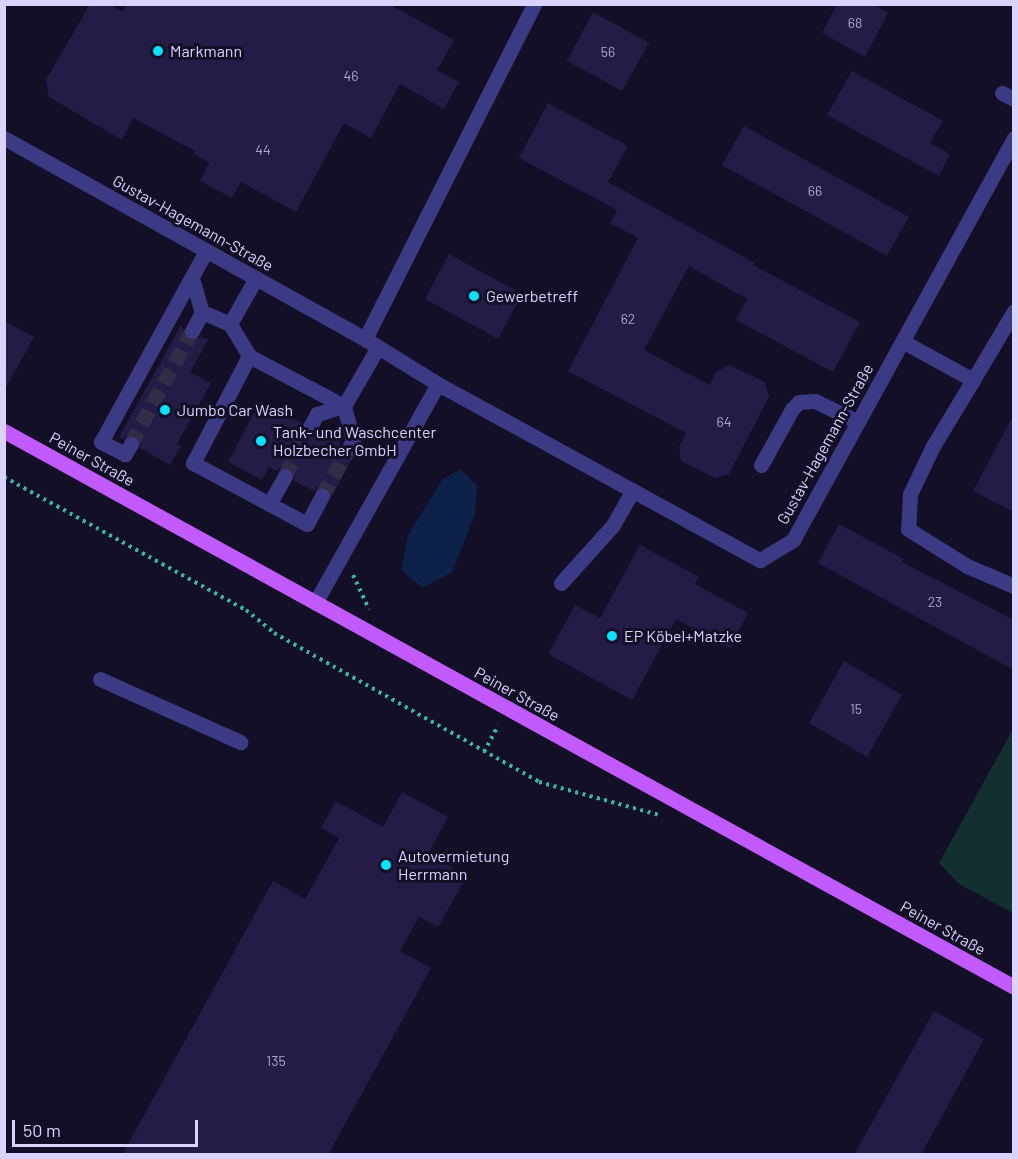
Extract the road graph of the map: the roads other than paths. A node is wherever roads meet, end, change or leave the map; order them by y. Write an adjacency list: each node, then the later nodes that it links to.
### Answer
1 (534, 4): 12 (street)
2 (4, 138): 5 (street, Gustav-Hagemann-Straße)
3 (1014, 138): 4 (street, Gustav-Hagemann-Straße)
4 (1007, 164): 13 (street, Gustav-Hagemann-Straße)
5 (206, 251): 6 (street); 7 (street, Gustav-Hagemann-Straße)
6 (192, 278): 9 (street); 22 (street)
7 (255, 278): 10 (street); 12 (street, Gustav-Hagemann-Straße)
8 (1014, 311): 16 (street)
9 (202, 312): 10 (street); 11 (street)
10 (230, 324): 15 (street)
11 (192, 331)
12 (364, 339): 14 (street, Gustav-Hagemann-Straße)
13 (902, 341): 16 (street); 19 (street, Gustav-Hagemann-Straße)
14 (378, 347): 17 (street, Gustav-Hagemann-Straße); 18 (street)
15 (249, 356): 18 (street); 28 (street)
16 (973, 380): 30 (street)
17 (438, 384): 26 (street, Gustav-Hagemann-Straße); 31 (street)
18 (344, 406): 20 (street); 23 (street)
19 (858, 422): 24 (street); 26 (street, Gustav-Hagemann-Straße)
20 (310, 427)
21 (4, 431): 31 (main road, Peiner Straße)
22 (131, 444)
23 (349, 447)
24 (761, 465)
25 (285, 476): 28 (street)
26 (633, 490): 29 (street)
27 (322, 496): 28 (street)
28 (269, 504)
29 (561, 583)
30 (1014, 586)
31 (315, 603): 34 (main road, Peiner Straße)
32 (100, 679): 33 (street)
33 (240, 742)
34 (1014, 987)

